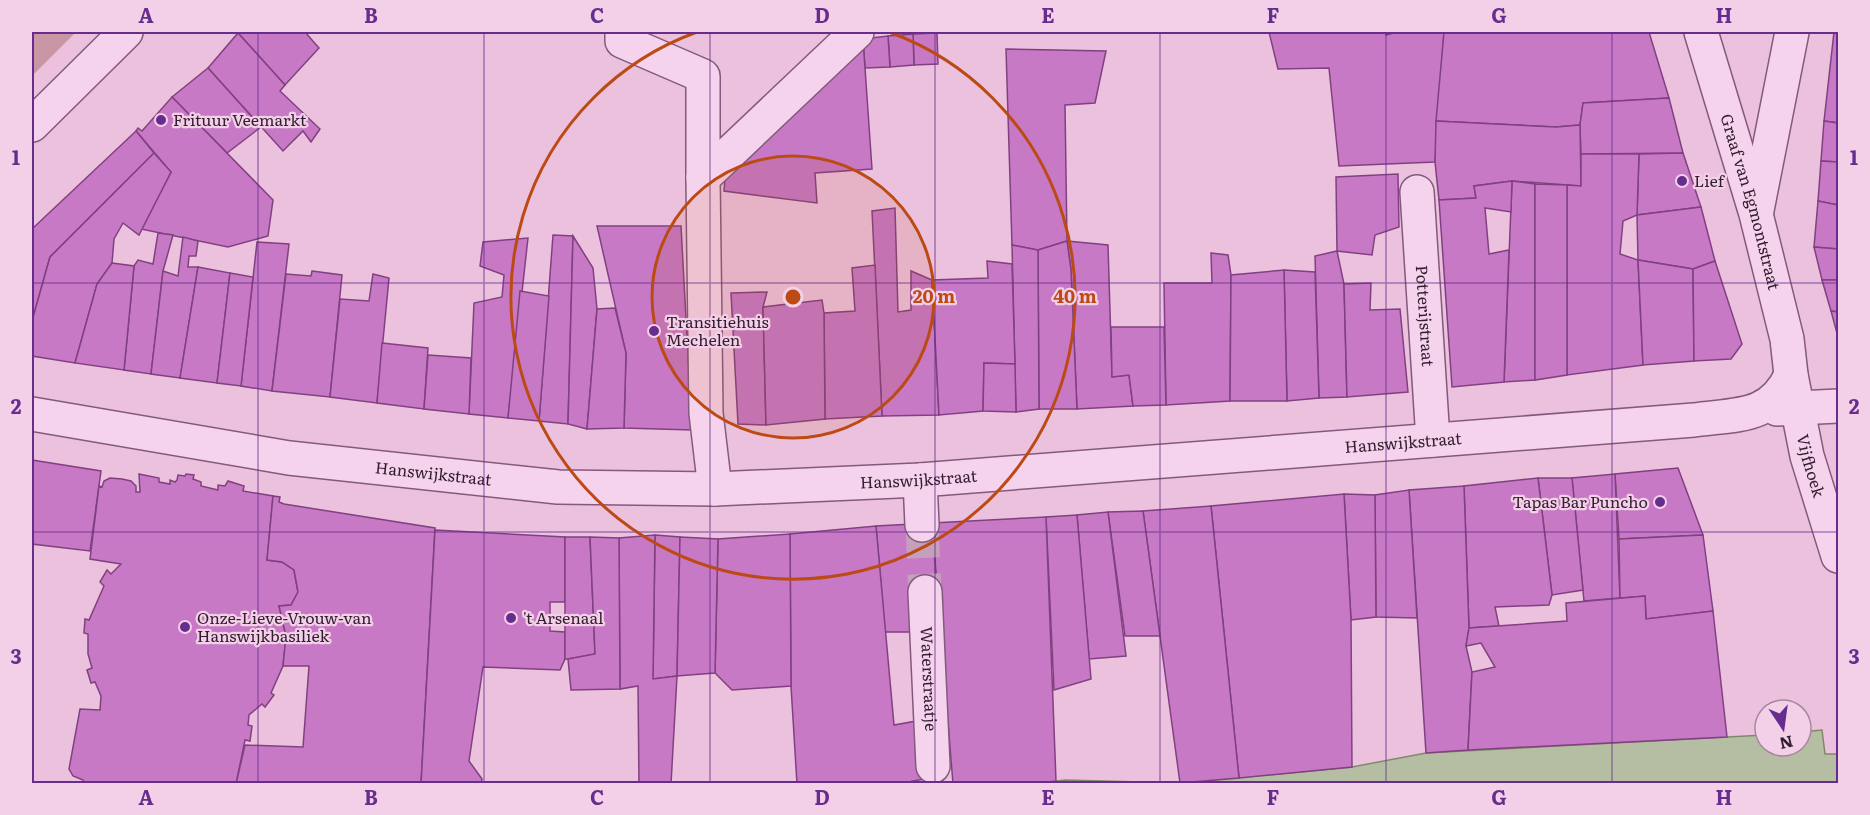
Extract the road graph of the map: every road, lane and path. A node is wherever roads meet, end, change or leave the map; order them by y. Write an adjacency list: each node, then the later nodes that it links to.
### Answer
1 (126, 32): 6 (street)
2 (622, 32): 7 (street)
3 (857, 32): 7 (street)
4 (1701, 32): 9 (street, Graaf van Egmontstraat)
5 (1792, 32): 9 (street)
6 (32, 125)
7 (704, 178): 17 (street)
8 (1417, 192): 15 (street, Potterijstraat)
9 (1756, 214): 10 (street, Graaf van Egmontstraat)
10 (1791, 375): 12 (street, Vijfhoek); 13 (street)
11 (1839, 406): 12 (street, Hanswijkstraat)
12 (1797, 407): 13 (street, Hanswijkstraat); 19 (street, Vijfhoek)
13 (1757, 411): 15 (street, Hanswijkstraat)
14 (32, 414): 17 (street, Hanswijkstraat)
15 (1433, 440): 16 (street, Hanswijkstraat)
16 (920, 480): 17 (street, Hanswijkstraat); 18 (street)
17 (715, 489)
18 (922, 525)
19 (1839, 556)
20 (925, 592): 21 (street, Waterstraatje)
21 (933, 766)

